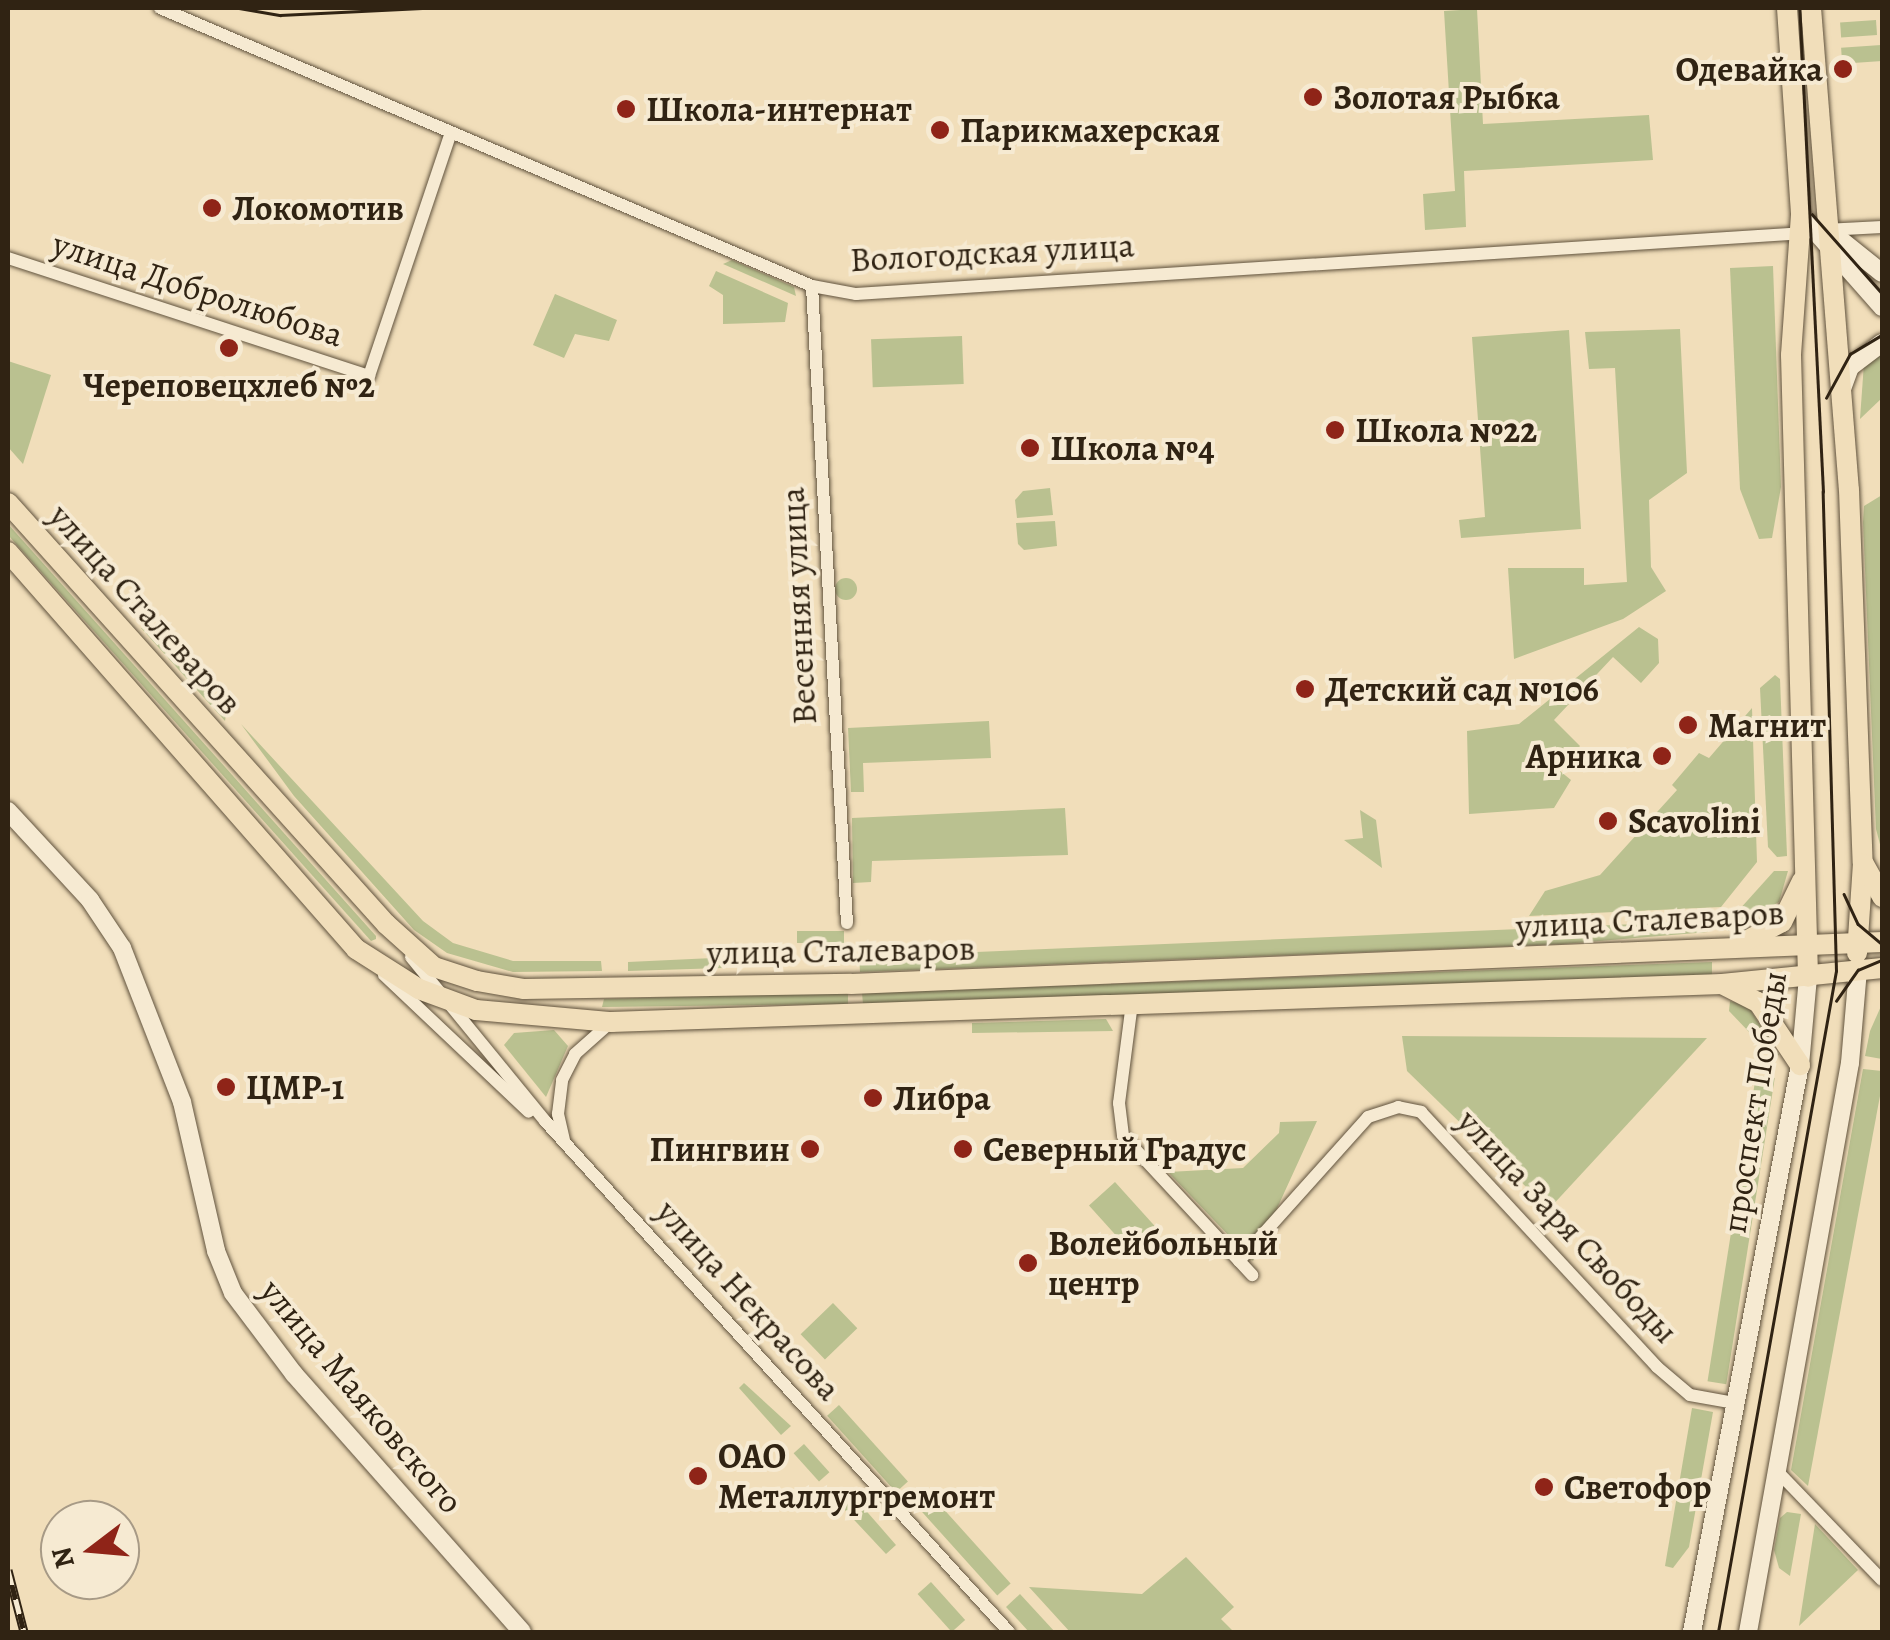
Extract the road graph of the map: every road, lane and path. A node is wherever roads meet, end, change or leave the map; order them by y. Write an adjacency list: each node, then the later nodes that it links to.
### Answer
1 (160, 8): 4 (street, Вологодская улица)
2 (1787, 8): 6 (main road, проспект Победы)
3 (1811, 8): 6 (main road, проспект Победы)
4 (452, 132): 8 (street, улица Добролюбова); 10 (street, Вологодская улица)
5 (1882, 227): 6 (street, Вологодская улица)
6 (1809, 228): 7 (main road, проспект Победы); 9 (main road); 10 (street, Вологодская улица); 11 (main road, проспект Победы)
7 (1828, 252): 12 (main road); 13 (main road, проспект Победы)
8 (8, 258)
9 (1882, 273)
10 (812, 286): 22 (street, Весенняя улица)
11 (1793, 306): 13 (main road); 20 (main road, проспект Победы)
12 (1882, 307)
13 (1835, 310): 15 (main road, проспект Победы)
14 (1882, 344): 15 (main road)
15 (1840, 394): 19 (main road, проспект Победы)
16 (8, 503): 23 (main road, улица Сталеваров)
17 (8, 552): 27 (main road, улица Сталеваров)
18 (8, 811): 43 (main road, улица Маяковского)
19 (1864, 863): 21 (main road); 24 (main road, проспект Победы)
20 (1805, 865): 26 (main road, проспект Победы); 28 (main road)
21 (1882, 897)
22 (847, 923)
23 (386, 924): 28 (main road, улица Сталеваров); 33 (street)
24 (1857, 942): 25 (main road, улица Сталеваров); 26 (main road, улица Сталеваров); 30 (main road, проспект Победы)
25 (1882, 942)
26 (1809, 944): 28 (main road, улица Сталеваров); 31 (main road, проспект Победы)
27 (356, 949): 33 (main road, улица Сталеваров); 37 (street)
28 (1722, 950)
29 (1882, 968): 30 (main road, улица Сталеваров)
30 (1858, 970): 31 (main road, улица Сталеваров); 41 (main road, проспект Победы)
31 (1808, 977): 32 (main road, улица Сталеваров); 36 (main road, проспект Победы)
32 (1722, 984): 34 (main road, улица Сталеваров); 36 (main road)
33 (446, 1000): 35 (main road, улица Сталеваров); 37 (street)
34 (1132, 1002): 35 (main road, улица Сталеваров); 38 (street)
35 (611, 1022): 37 (street)
36 (1800, 1065): 40 (main road, проспект Победы)
37 (565, 1142): 44 (street, улица Некрасова)
38 (1239, 1261): 39 (street); 40 (street, улица Заря Свободы)
39 (1252, 1275)
40 (1735, 1403): 45 (main road, проспект Победы)
41 (1776, 1470): 42 (street); 46 (main road, проспект Победы)
42 (1882, 1580)
43 (522, 1632)
44 (1009, 1632)
45 (1692, 1632)
46 (1748, 1632)

